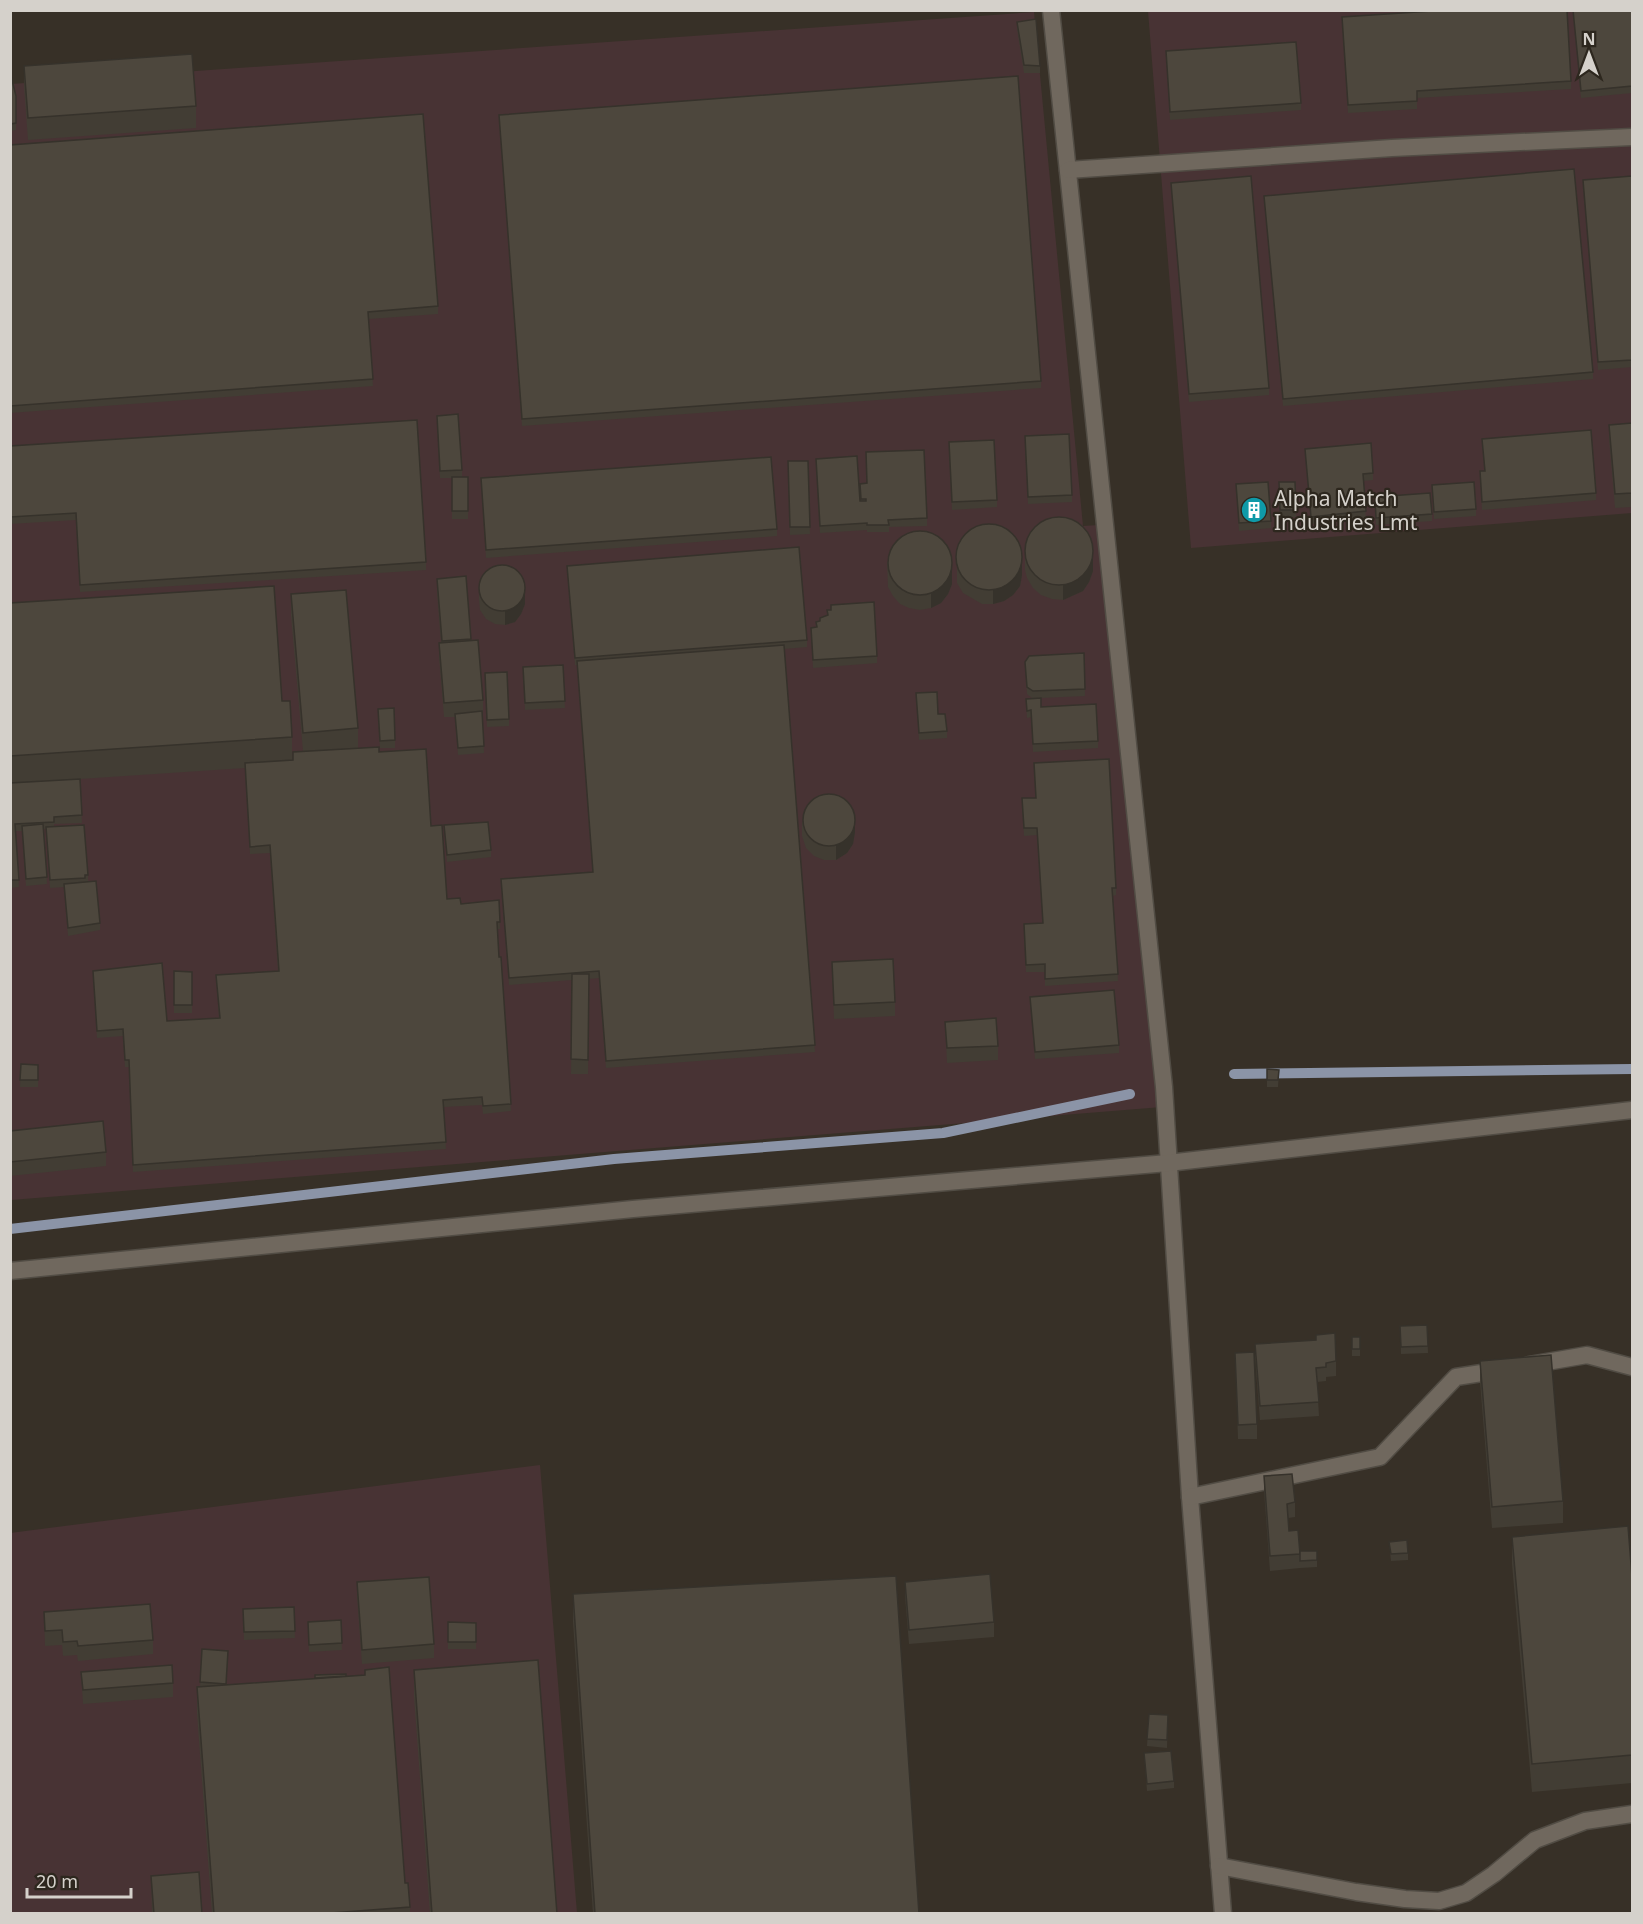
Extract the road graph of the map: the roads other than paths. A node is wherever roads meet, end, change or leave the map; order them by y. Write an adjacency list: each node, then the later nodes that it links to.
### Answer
1 (1051, 10): 3 (street)
2 (1632, 137): 3 (street)
3 (1068, 170): 5 (street)
4 (1632, 1110): 5 (street)
5 (1168, 1163): 6 (street); 8 (street)
6 (10, 1271)
7 (1632, 1367): 8 (street)
8 (1190, 1497): 10 (street)
9 (1632, 1814): 10 (street)
10 (1219, 1866): 11 (street)
11 (1222, 1914)

